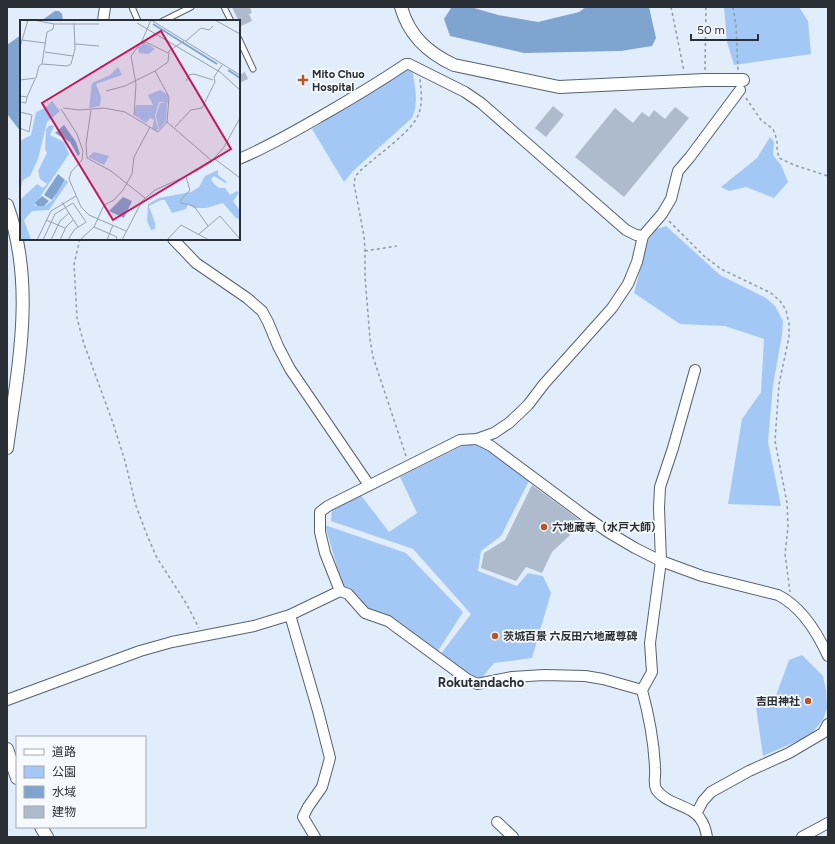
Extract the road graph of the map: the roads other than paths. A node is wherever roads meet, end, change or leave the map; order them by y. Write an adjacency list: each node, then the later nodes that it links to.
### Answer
1 (105, 7): 6 (street)
2 (132, 7): 7 (lane)
3 (192, 7): 8 (lane)
4 (224, 7): 9 (lane)
5 (401, 7): 12 (street)
6 (103, 20)
7 (138, 20)
8 (165, 20)
9 (230, 20)
10 (240, 41): 11 (lane)
11 (253, 69)
12 (740, 83): 15 (street)
13 (240, 159): 15 (street)
14 (7, 205): 16 (street)
15 (643, 236): 19 (street)
16 (19, 238): 20 (street)
17 (174, 240): 21 (street)
18 (695, 370): 22 (street)
19 (477, 439): 21 (street); 22 (street)
20 (7, 448)
21 (369, 485): 23 (street)
22 (661, 561): 25 (street); 26 (street)
23 (340, 591): 24 (street); 26 (street)
24 (290, 615): 27 (street); 36 (street)
25 (828, 656)
26 (642, 690): 31 (street)
27 (7, 700)
28 (828, 724): 31 (street)
29 (7, 750): 30 (street)
30 (16, 775)
31 (696, 814): 38 (street)
32 (497, 822): 37 (street)
33 (828, 823): 39 (street)
34 (42, 828): 35 (street)
35 (47, 837)
36 (315, 837)
37 (513, 837)
38 (707, 837)
39 (802, 837)

